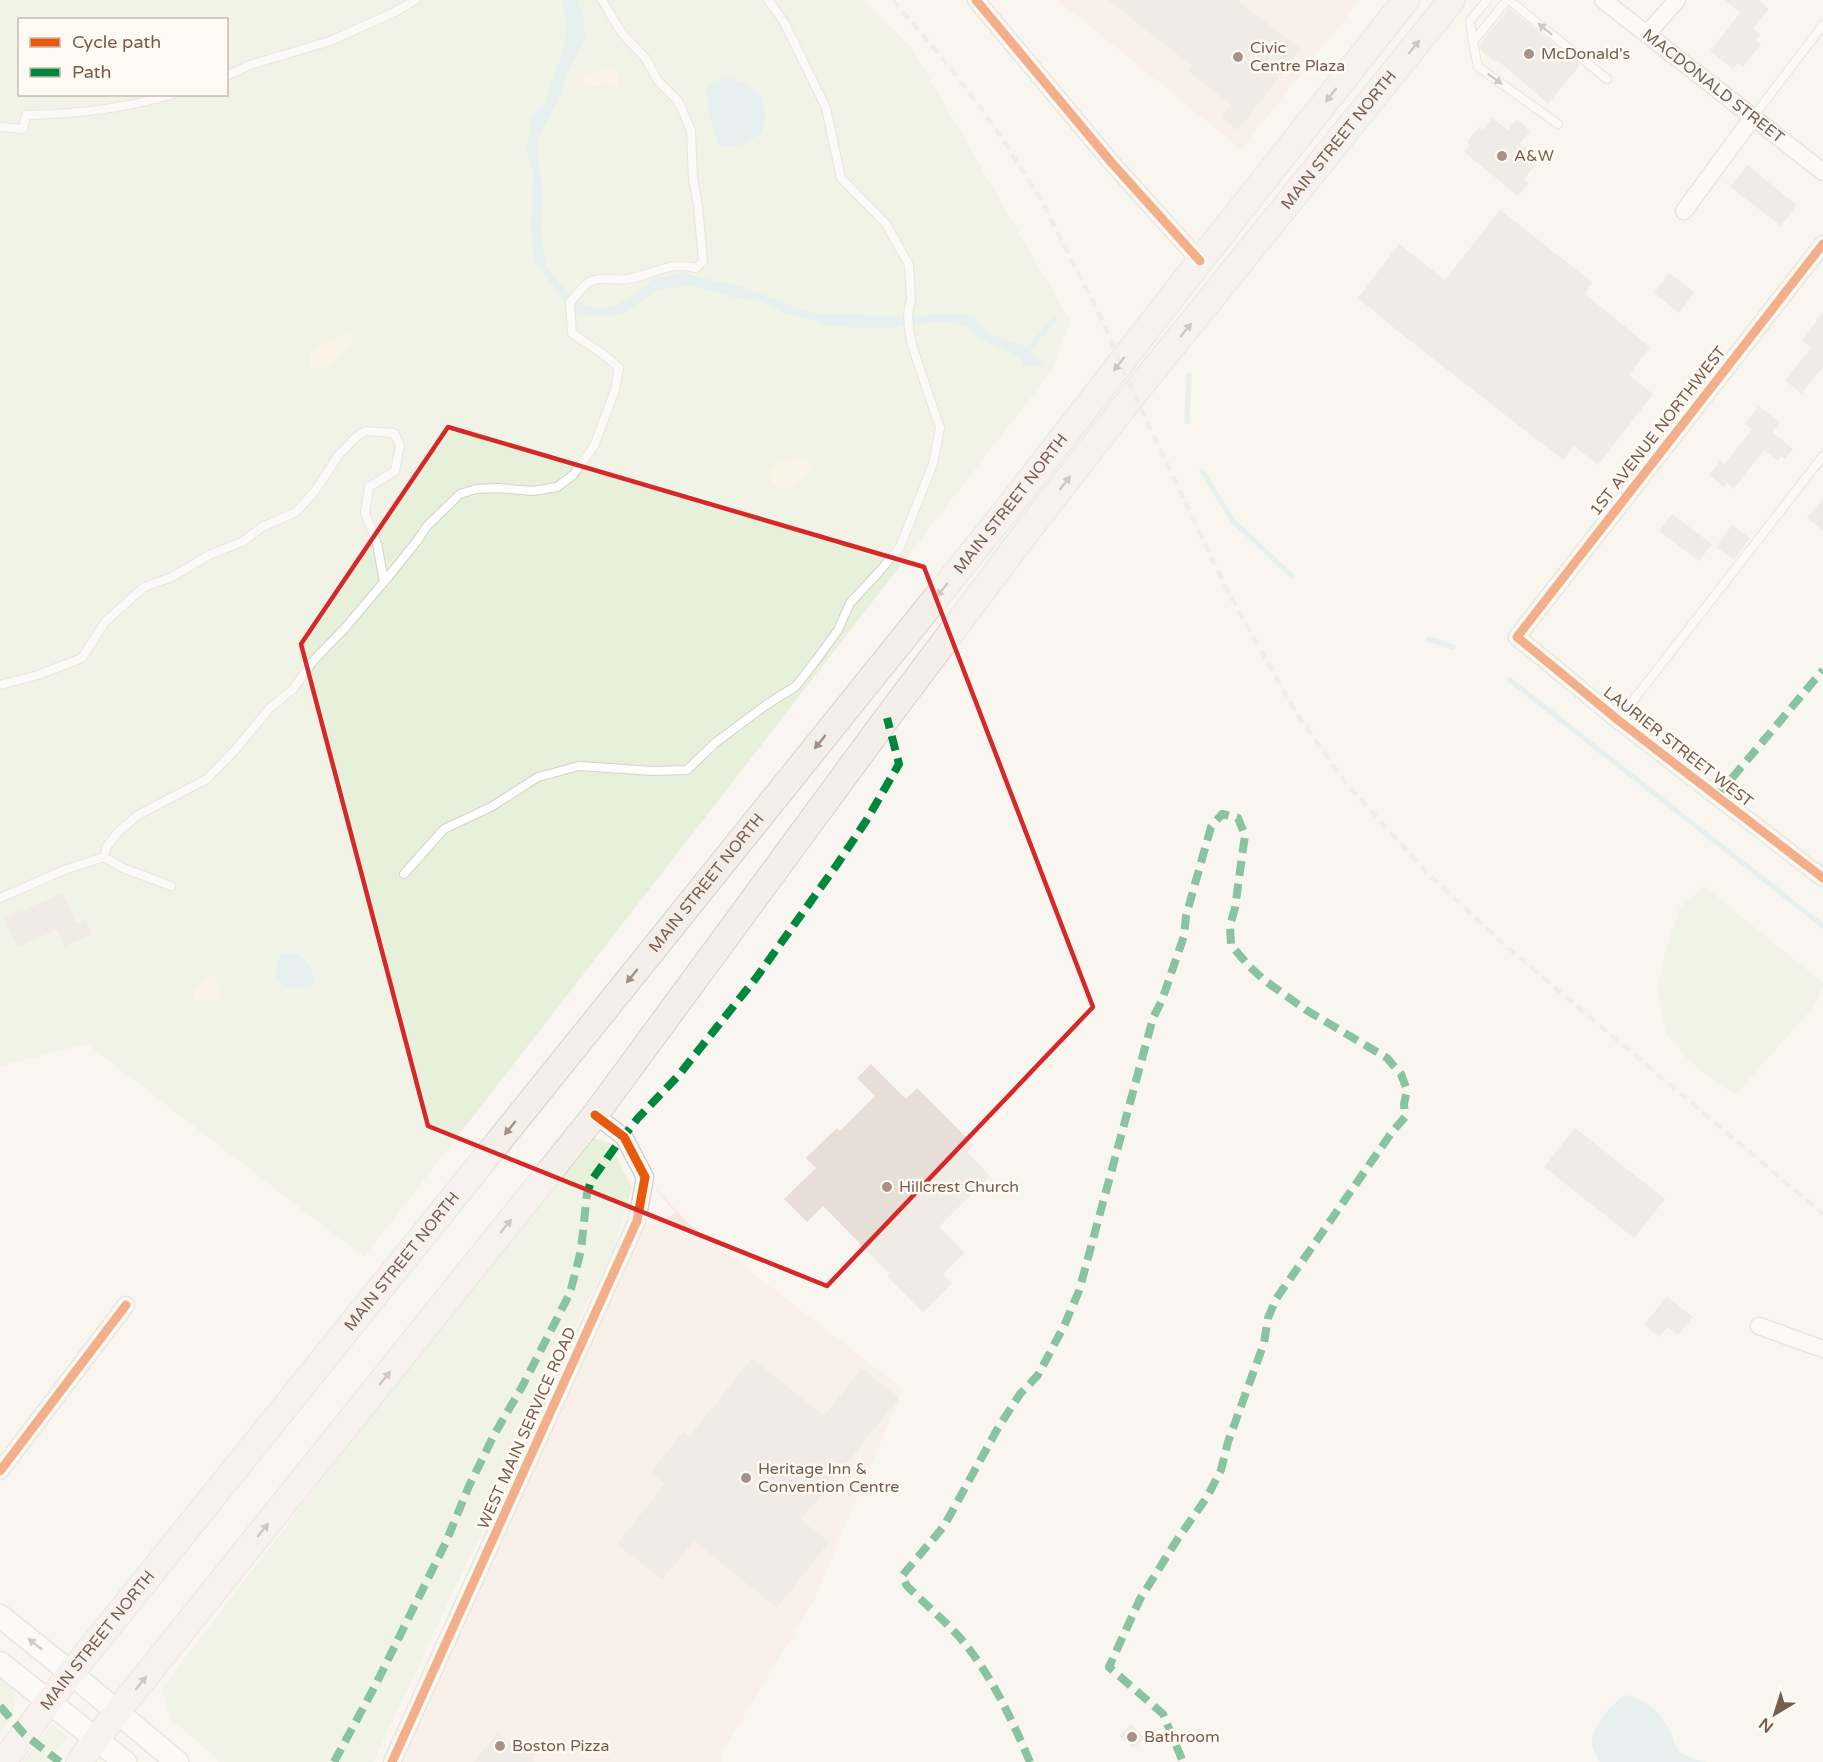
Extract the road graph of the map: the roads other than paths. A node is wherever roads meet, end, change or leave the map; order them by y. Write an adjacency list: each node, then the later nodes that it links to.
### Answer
1 (415, 0): 14 (lane)
2 (602, 0): 25 (lane)
3 (768, 0): 30 (lane)
4 (976, 0): 23 (street)
5 (1406, 0): 23 (main road, MAIN STREET NORTH, one-way to 23)
6 (1452, 0): 34 (main road, MAIN STREET NORTH, one-way to 6)
7 (1487, 0): 13 (lane)
8 (1508, 0): 13 (lane); 15 (lane, one-way to 8)
9 (1603, 0): 12 (street, MACDONALD STREET)
10 (1677, 0): 12 (street)
11 (1823, 25): 17 (lane)
12 (1647, 34): 17 (street, MACDONALD STREET)
13 (1473, 42): 18 (lane, one-way to 18)
14 (228, 75)
15 (1607, 79)
16 (167, 96): 19 (lane)
17 (1753, 117): 20 (street, MACDONALD STREET); 21 (street)
18 (1558, 124)
19 (0, 127)
20 (1823, 172)
21 (1684, 211)
22 (1823, 244): 26 (street, 1ST AVENUE NORTHWEST)
23 (1200, 261): 41 (main road, MAIN STREET NORTH, one-way to 41)
24 (1823, 456): 28 (lane)
25 (384, 582): 27 (lane); 29 (lane)
26 (1517, 637): 28 (street, LAURIER STREET WEST)
27 (0, 685)
28 (1618, 720): 31 (street, LAURIER STREET WEST)
29 (104, 857): 32 (lane); 33 (lane)
30 (404, 874)
31 (1821, 874)
32 (171, 886)
33 (0, 898)
34 (595, 1115): 43 (main road, MAIN STREET NORTH, one-way to 34); 49 (street, WEST MAIN SERVICE ROAD)
35 (126, 1305): 38 (street)
36 (1759, 1326): 37 (street)
37 (1823, 1349)
38 (0, 1472)
39 (0, 1616): 41 (main road, one-way to 39)
40 (0, 1663): 42 (main road)
41 (71, 1673): 42 (main road, MAIN STREET NORTH); 43 (main road)
42 (49, 1702): 44 (main road); 45 (main road, MAIN STREET NORTH)
43 (117, 1712): 44 (main road, MAIN STREET NORTH); 48 (main road)
44 (97, 1739): 46 (main road, MAIN STREET NORTH); 47 (main road)
45 (3, 1762)
46 (79, 1762)
47 (125, 1762)
48 (177, 1762)
49 (392, 1762)

